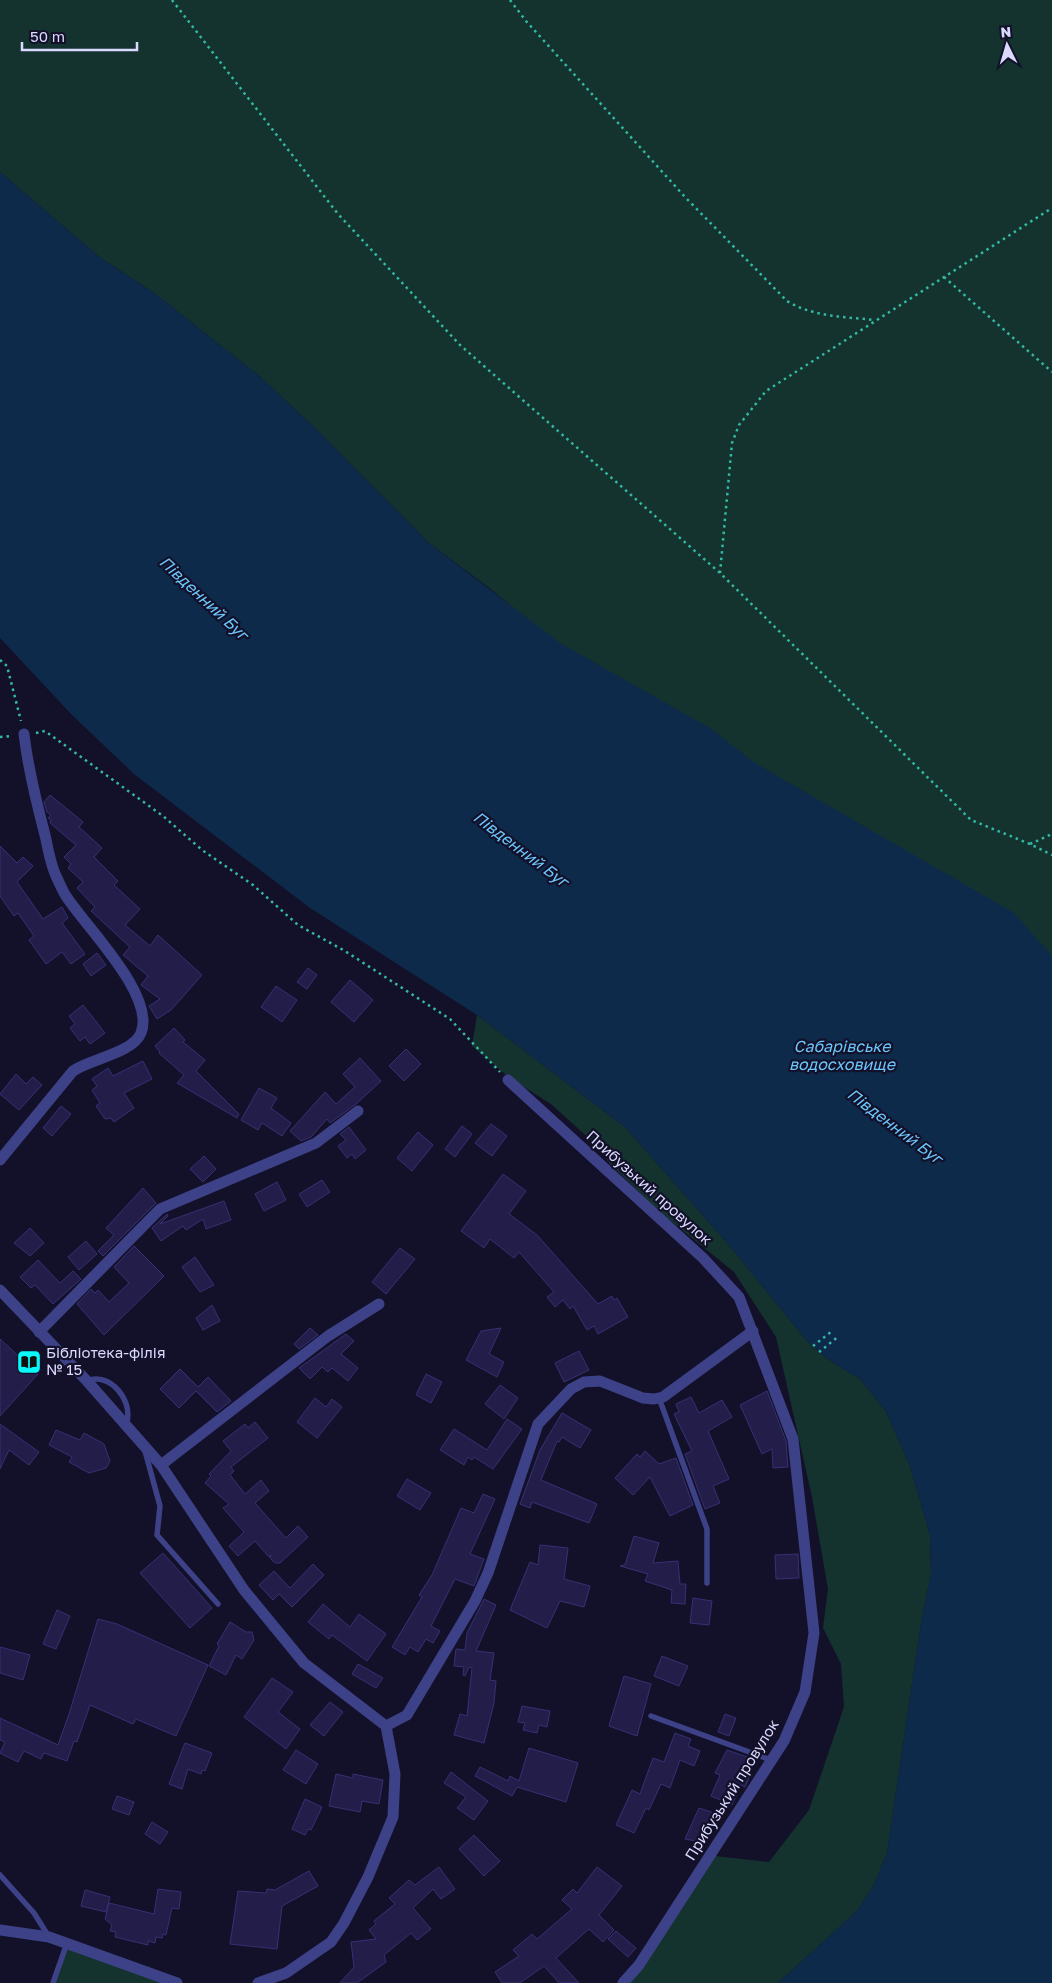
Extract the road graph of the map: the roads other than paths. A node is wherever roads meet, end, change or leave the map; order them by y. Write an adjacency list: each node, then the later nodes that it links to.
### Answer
1 (24, 734): 4 (street)
2 (508, 1080): 7 (street, Прибузький провулок)
3 (358, 1111): 8 (street)
4 (0, 1160)
5 (0, 1290): 8 (street)
6 (379, 1304): 13 (street)
7 (753, 1331): 10 (street); 18 (street, Прибузький провулок)
8 (40, 1332): 9 (street)
9 (87, 1381): 11 (street); 11 (lane)
10 (659, 1398): 14 (lane); 17 (street)
11 (126, 1424): 12 (street)
12 (143, 1444): 13 (street); 15 (lane)
13 (161, 1465): 17 (street)
14 (707, 1583)
15 (218, 1604)
16 (651, 1716): 18 (lane)
17 (386, 1726): 25 (street)
18 (771, 1760): 26 (street, Прибузький провулок)
19 (0, 1875): 21 (lane)
20 (0, 1930): 21 (street)
21 (48, 1937): 22 (street)
22 (66, 1943): 23 (lane); 24 (street)
23 (53, 1983)
24 (177, 1983)
25 (258, 1983)
26 (623, 1983)

